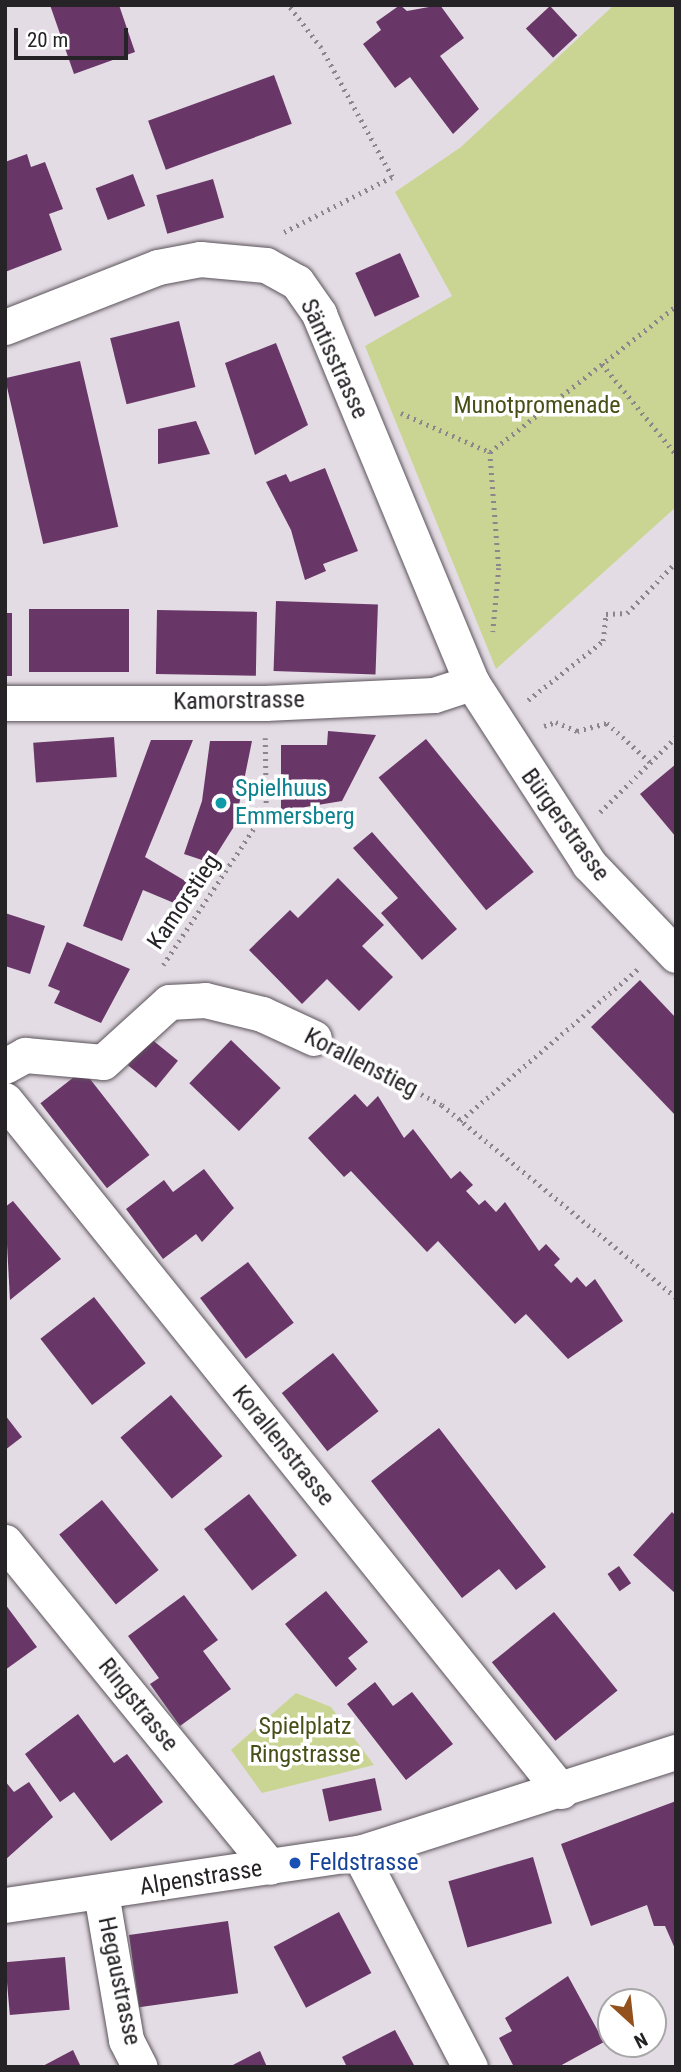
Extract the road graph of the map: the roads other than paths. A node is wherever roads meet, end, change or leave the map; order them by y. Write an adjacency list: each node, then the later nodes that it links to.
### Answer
1 (5, 327): 2 (street, Säntisstrasse)
2 (472, 683): 3 (street, Kamorstrasse); 4 (street, Bürgerstrasse)
3 (5, 703)
4 (671, 950)
5 (314, 1038): 6 (street, Korallenstieg)
6 (5, 1066)
7 (5, 1100): 10 (street, Korallenstrasse)
8 (5, 1542): 12 (street, Ringstrasse)
9 (676, 1752): 10 (street, Alpenstrasse)
10 (561, 1791): 11 (street, Alpenstrasse)
11 (359, 1853): 12 (street, Alpenstrasse); 16 (street)
12 (270, 1867): 13 (street, Alpenstrasse)
13 (101, 1894): 14 (street, Alpenstrasse); 15 (street, Hegaustrasse)
14 (5, 1905)
15 (140, 2067)
16 (470, 2067)

